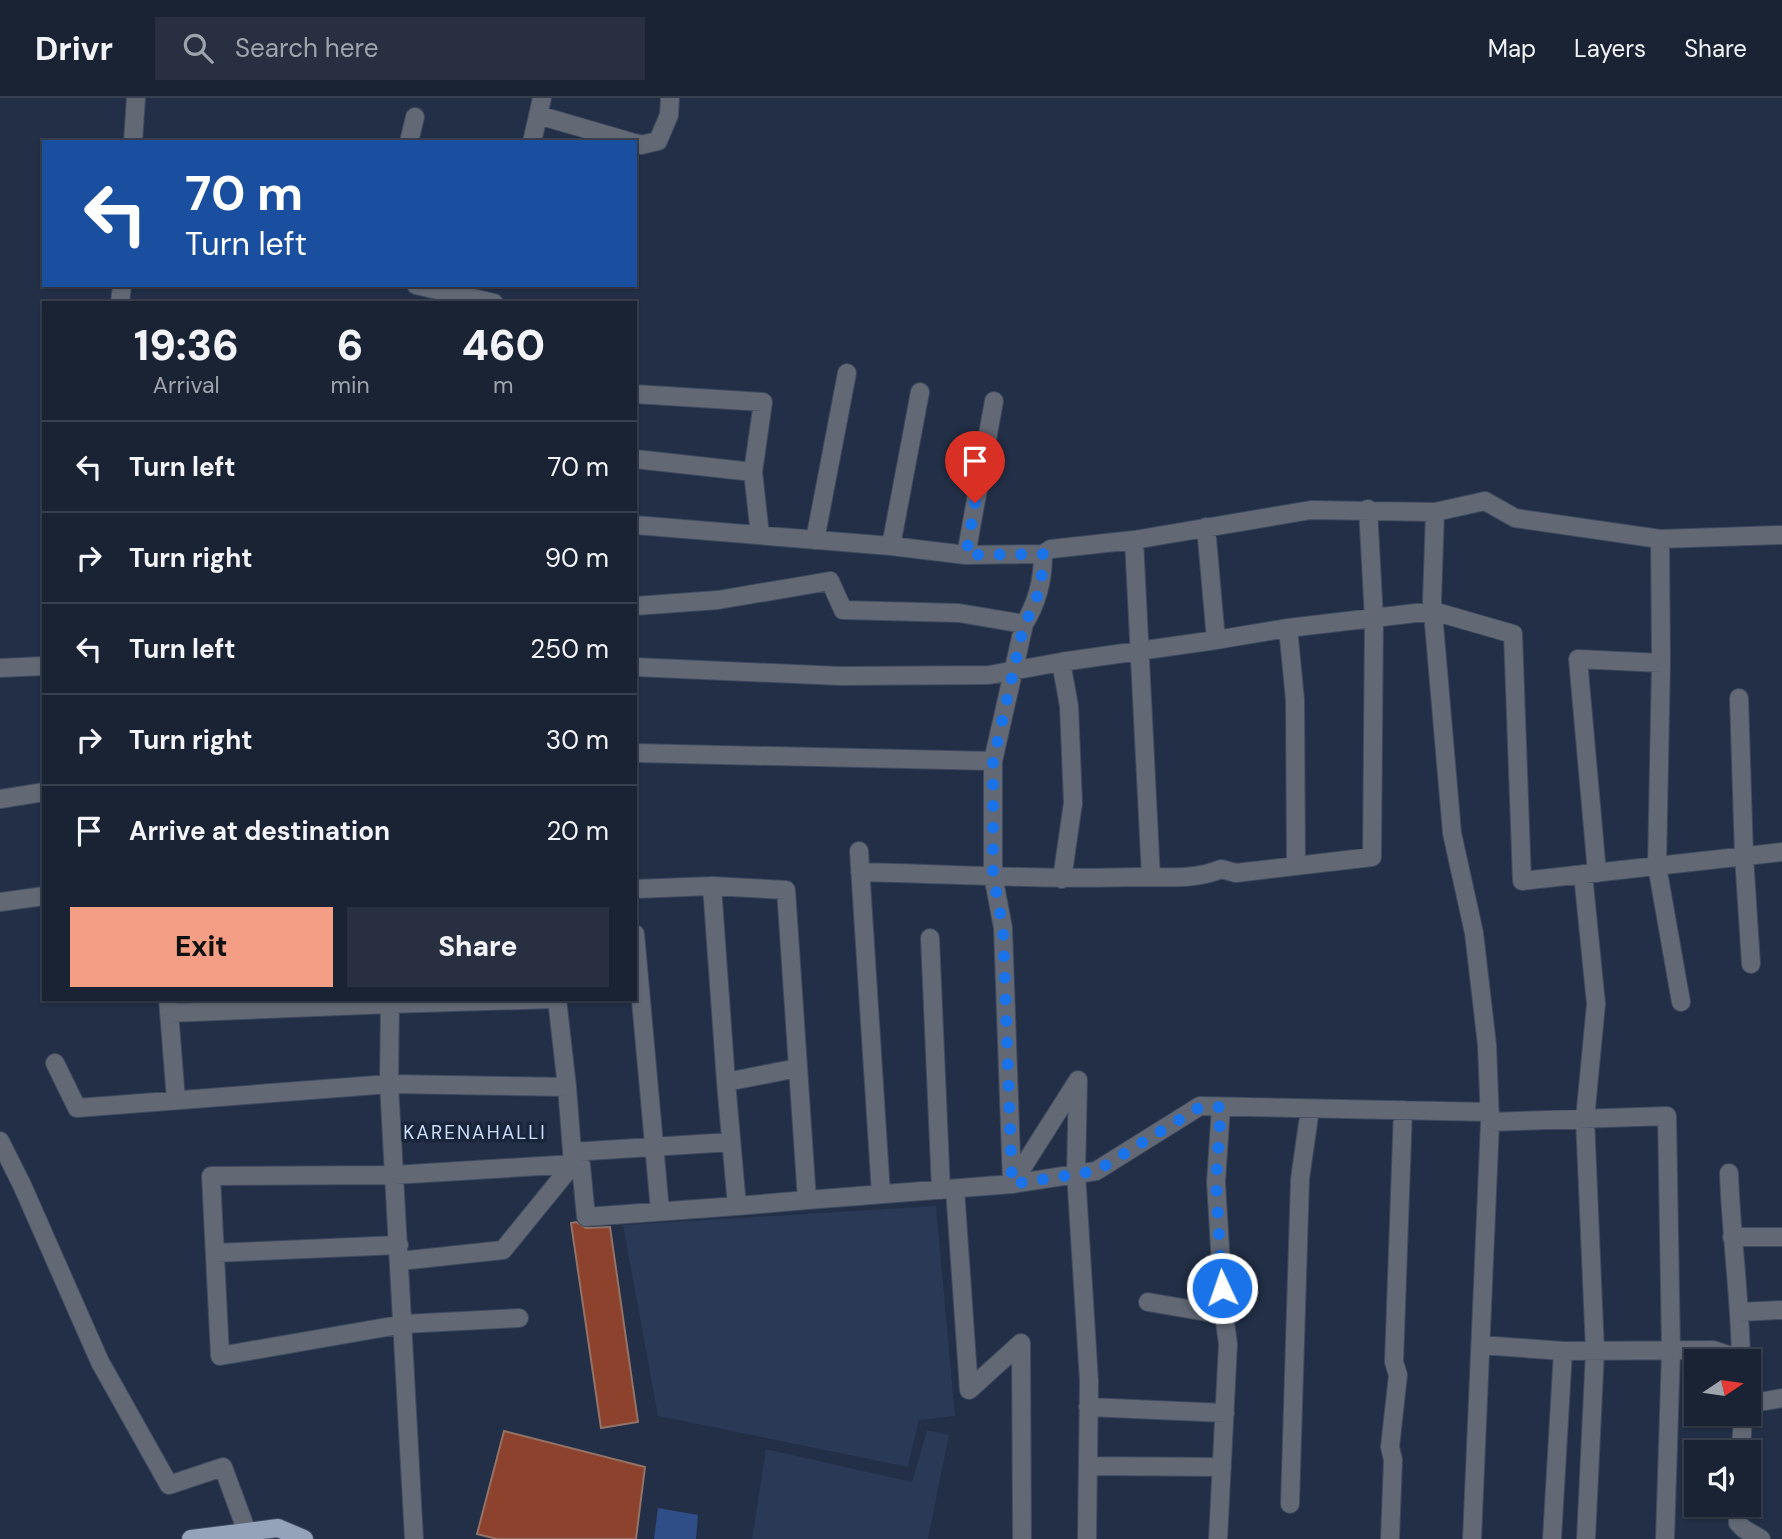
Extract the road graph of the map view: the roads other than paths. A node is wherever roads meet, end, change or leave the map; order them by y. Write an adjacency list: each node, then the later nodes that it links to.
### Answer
1 (136, 98): 5 (street)
2 (670, 98): 9 (street)
3 (540, 106): 7 (street); 8 (street)
4 (415, 117): 6 (street)
5 (137, 140)
6 (409, 140)
7 (532, 140)
8 (628, 140)
9 (637, 144)
10 (425, 287): 11 (street)
11 (488, 301)
12 (848, 373): 25 (street)
13 (920, 392): 27 (street)
14 (637, 394): 17 (street)
15 (994, 401): 29 (street)
16 (637, 459): 17 (street)
17 (753, 472): 22 (street)
18 (1368, 509): 19 (street); 21 (street); 32 (street)
19 (1435, 512): 24 (street); 31 (street)
20 (637, 525): 22 (street)
21 (1206, 527): 26 (street); 35 (street)
22 (760, 535): 25 (street)
23 (1782, 535): 24 (street)
24 (1660, 538): 38 (street)
25 (814, 540): 27 (street)
26 (1135, 540): 28 (street); 36 (street)
27 (891, 546): 29 (street)
28 (1043, 554): 29 (street); 33 (street)
29 (966, 555)
30 (637, 606): 33 (street)
31 (1433, 611): 32 (street); 54 (street); 80 (street)
32 (1374, 618): 34 (street); 51 (street)
33 (1024, 624): 42 (street)
34 (1288, 628): 35 (street); 51 (street)
35 (1216, 640): 36 (street)
36 (1140, 651): 37 (street); 56 (street)
37 (1061, 662): 42 (street); 57 (street)
38 (1661, 663): 52 (street); 54 (street)
39 (42, 666): 41 (street)
40 (637, 667): 42 (street)
41 (0, 668)
42 (1014, 669): 45 (street)
43 (1739, 698): 50 (street)
44 (637, 753): 45 (street)
45 (993, 761): 55 (street)
46 (42, 792): 47 (street)
47 (0, 799)
48 (859, 851): 53 (street)
49 (1782, 852): 50 (street)
50 (1744, 856): 52 (street); 64 (street)
51 (1296, 865): 56 (street)
52 (1657, 866): 54 (street); 68 (street)
53 (860, 872): 55 (street); 91 (street)
54 (1590, 874): 81 (street)
55 (993, 875): 57 (street); 89 (street)
56 (1152, 877): 57 (street)
57 (1062, 879)
58 (712, 886): 59 (street); 72 (street); 73 (street)
59 (637, 889)
60 (42, 896): 61 (street)
61 (0, 902)
62 (930, 938): 90 (street)
63 (637, 955): 84 (street)
64 (1751, 964)
65 (434, 1001): 67 (street)
66 (555, 1001): 75 (street)
67 (390, 1002): 69 (street); 74 (street)
68 (1681, 1002)
69 (259, 1004): 70 (street)
70 (169, 1006): 76 (street)
71 (55, 1063): 76 (street)
72 (798, 1068): 73 (street); 92 (street)
73 (726, 1082): 83 (street)
74 (389, 1084): 75 (street); 76 (street); 88 (street)
75 (567, 1087): 85 (street)
76 (176, 1100)
77 (1221, 1107): 78 (street); 86 (street); 102 (street)
78 (1310, 1109): 79 (street); 117 (street)
79 (1403, 1110): 80 (street); 127 (street)
80 (1490, 1117): 81 (street); 105 (street)
81 (1585, 1119): 107 (street); 110 (street)
82 (0, 1141): 119 (street)
83 (731, 1142): 84 (street); 93 (street)
84 (655, 1147): 85 (street); 94 (street)
85 (572, 1158): 88 (street); 94 (street); 98 (street)
86 (1076, 1173): 89 (street); 89 (street); 113 (street)
87 (1729, 1173): 95 (street)
88 (394, 1175): 97 (street); 98 (street)
89 (1012, 1184): 90 (street)
90 (948, 1189): 91 (street); 124 (street)
91 (881, 1194): 92 (street)
92 (807, 1200): 93 (street)
93 (737, 1206): 94 (street)
94 (660, 1211)
95 (1732, 1237): 96 (street); 101 (street)
96 (1782, 1237)
97 (215, 1253): 98 (street); 104 (street)
98 (399, 1253): 104 (street)
99 (1148, 1302): 102 (street)
100 (1782, 1310): 101 (street)
101 (1740, 1312): 106 (street)
102 (1224, 1315): 114 (street)
103 (519, 1318): 104 (street)
104 (404, 1324): 123 (street)
105 (1481, 1345): 109 (street); 128 (street)
106 (1742, 1349)
107 (1671, 1350): 108 (street); 110 (street); 131 (street)
108 (1684, 1350)
109 (1563, 1351): 110 (street); 129 (street)
110 (1595, 1351): 130 (street)
111 (1782, 1398): 112 (street)
112 (1761, 1402)
113 (1088, 1407): 114 (street); 115 (street)
114 (1225, 1413): 116 (street)
115 (1087, 1466): 116 (street); 125 (street)
116 (1222, 1467): 126 (street)
117 (1290, 1504)
118 (1738, 1517): 132 (street)
119 (247, 1532): 120 (main road); 122 (main road)
120 (214, 1537): 121 (main road)
121 (191, 1539)
122 (304, 1539)
123 (414, 1539)
124 (1022, 1539)
125 (1087, 1539)
126 (1218, 1539)
127 (1390, 1539)
128 (1472, 1539)
129 (1552, 1539)
130 (1586, 1539)
131 (1665, 1539)
132 (1761, 1539)

